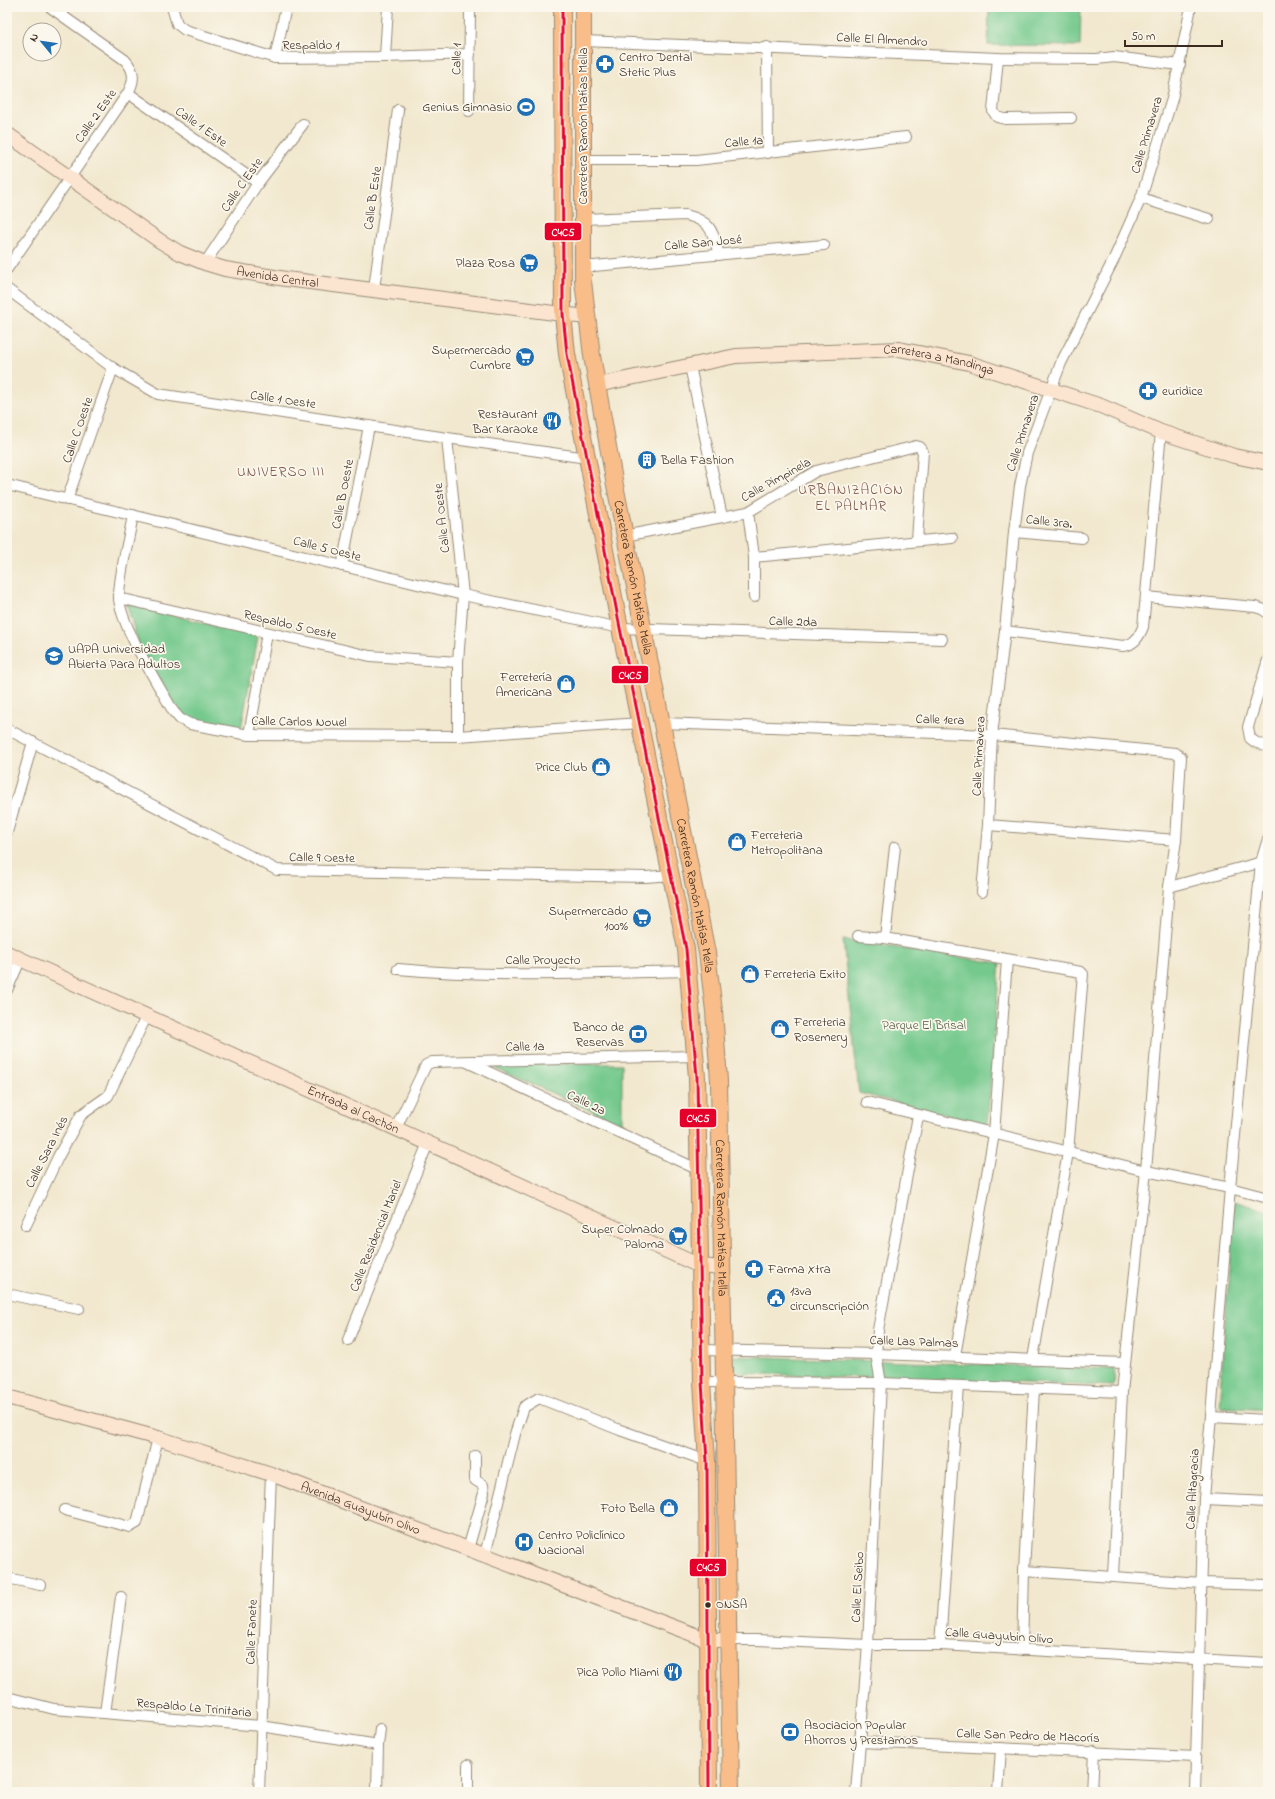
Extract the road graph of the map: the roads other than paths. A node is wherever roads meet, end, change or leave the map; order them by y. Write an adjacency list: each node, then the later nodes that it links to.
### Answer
1 (50, 7): 16 (street, Calle 2 Este)
2 (172, 7): 13 (street, Respaldo 1)
3 (286, 7): 13 (street)
4 (388, 7): 12 (street)
5 (470, 7): 11 (street, Calle 1)
6 (562, 7): 37 (main road, Carretera Ramón Matías Mella)
7 (583, 7): 9 (main road, Carretera Ramón Matías Mella)
8 (1191, 7): 15 (street, Calle Primavera)
9 (583, 41): 10 (street, Calle El Almendro); 24 (main road, Carretera Ramón Matías Mella)
10 (767, 47): 14 (street, Calle El Almendro); 23 (street)
11 (470, 54): 12 (street, Respaldo 1); 18 (street, Calle 1)
12 (385, 57): 13 (street, Respaldo 1)
13 (275, 58)
14 (998, 58): 15 (street, Calle El Almendro); 19 (street)
15 (1180, 64): 27 (street, Calle Primavera)
16 (128, 93): 25 (street, Calle 2 Este); 26 (street, Calle 1 Este)
17 (398, 110): 36 (street, Calle B Este)
18 (469, 111)
19 (1071, 118)
20 (303, 124): 26 (street, Calle C Este)
21 (7, 134): 25 (street, Avenida Central)
22 (906, 137): 23 (street, Calle 1a)
23 (768, 153): 24 (street, Calle 1a)
24 (584, 160): 28 (main road, Carretera Ramón Matías Mella)
25 (70, 178): 32 (street, Avenida Central); 34 (street, Calle 2 Este)
26 (258, 183): 32 (street, Calle C Este)
27 (1141, 198): 29 (street); 42 (street, Calle Primavera)
28 (583, 219): 31 (street); 33 (main road, Carretera Ramón Matías Mella)
29 (1209, 219)
30 (824, 245): 31 (street, Calle San José)
31 (719, 255): 33 (street, Calle San José)
32 (205, 263): 36 (street, Avenida Central)
33 (583, 267): 38 (main road, Carretera Ramón Matías Mella)
34 (7, 269)
35 (7, 289): 40 (street, Calle 1 Oeste)
36 (374, 289): 37 (street, Avenida Central)
37 (563, 314): 38 (street, Avenida Central); 46 (main road, Carretera Ramón Matías Mella)
38 (586, 317): 41 (main road, Carretera Ramón Matías Mella)
39 (690, 366): 41 (street, Carretera a Mandinga); 42 (street, Carretera a Mandinga); 52 (street)
40 (113, 368): 43 (street, Calle 1 Oeste); 49 (street, Calle C Oeste)
41 (597, 385): 54 (main road, Carretera Ramón Matías Mella)
42 (1051, 389): 44 (street, Carretera a Mandinga); 53 (street, Calle Primavera)
43 (369, 426): 45 (street, Calle 1 Oeste); 59 (street, Calle B Oeste)
44 (1162, 432): 47 (street, Carretera a Mandinga); 62 (street)
45 (447, 438): 46 (street, Calle 1 Oeste); 60 (street, Calle A Oeste)
46 (587, 458): 65 (main road, Carretera Ramón Matías Mella)
47 (1268, 463)
48 (7, 485): 49 (street, Calle 5 Oeste)
49 (67, 500): 51 (street, Calle 5 Oeste)
50 (748, 512): 52 (street, Calle Pimpinela); 57 (street, Calle Pimpinela); 58 (street)
51 (133, 516): 59 (street, Calle 5 Oeste); 63 (street, Calle Carlos Nouel)
52 (722, 517): 54 (street, Calle Pimpinela)
53 (1014, 532): 56 (street, Calle 3ra.); 67 (street, Calle Primavera)
54 (624, 536): 66 (main road, Carretera Ramón Matías Mella)
55 (952, 538): 57 (street)
56 (1082, 538)
57 (917, 540): 58 (street)
58 (754, 557): 61 (street)
59 (342, 566): 60 (street, Calle 5 Oeste)
60 (463, 595): 65 (street, Calle 5 Oeste); 71 (street, Calle A Oeste)
61 (754, 597)
62 (1146, 597): 64 (street); 67 (street)
63 (119, 598): 68 (street, Respaldo 5 Oeste); 75 (street, Calle Carlos Nouel)
64 (1268, 613)
65 (620, 628): 66 (street, Calle 5 Oeste); 72 (main road, Carretera Ramón Matías Mella)
66 (643, 630): 69 (street, Calle 2da); 73 (main road, Carretera Ramón Matías Mella)
67 (1005, 631): 76 (street, Calle Primavera)
68 (267, 633): 71 (street, Respaldo 5 Oeste); 75 (street)
69 (942, 640)
70 (1268, 660): 79 (street)
71 (458, 662): 77 (street, Calle A Oeste)
72 (640, 723): 77 (street, Calle Carlos Nouel); 86 (main road, Carretera Ramón Matías Mella)
73 (662, 723): 76 (street, Calle 1era); 112 (main road, Carretera Ramón Matías Mella)
74 (7, 729): 78 (street, Calle 9 Oeste)
75 (249, 735): 77 (street, Calle Carlos Nouel)
76 (992, 735): 80 (street, Calle Primavera); 83 (street, Calle 1era)
77 (458, 736)
78 (33, 742): 81 (street); 86 (street, Calle 9 Oeste)
79 (1268, 747)
80 (988, 825): 83 (street); 88 (street, Calle Primavera)
81 (7, 832)
82 (1268, 839): 85 (street, Calle Altagracia)
83 (1176, 840): 87 (street)
84 (894, 847): 90 (street)
85 (1265, 861): 87 (street); 108 (street, Calle Altagracia)
86 (671, 875): 95 (main road, Carretera Ramón Matías Mella)
87 (1169, 887): 107 (street)
88 (982, 892)
89 (858, 936): 90 (street)
90 (885, 938): 93 (street)
91 (7, 953): 92 (street, Entrada al Cachón)
92 (21, 958): 96 (street); 97 (street, Entrada al Cachón)
93 (1007, 960): 103 (street); 105 (street)
94 (398, 969): 95 (street, Calle Proyecto)
95 (689, 971): 98 (main road, Carretera Ramón Matías Mella)
96 (7, 990)
97 (147, 1015): 102 (street, Entrada al Cachón); 110 (street, Calle Sara Inés)
98 (696, 1056): 99 (street, Calle 1a); 106 (main road, Carretera Ramón Matías Mella)
99 (463, 1061): 102 (street, Calle 1a); 106 (street, Calle 2a)
100 (867, 1102): 101 (street)
101 (918, 1116): 103 (street); 118 (street, Calle El Seibo)
102 (396, 1128): 104 (street, Entrada al Cachón)
103 (994, 1134): 105 (street); 119 (street)
104 (428, 1143): 111 (street, Entrada al Cachón); 115 (street, Calle Residencial Mariel)
105 (1068, 1152): 107 (street); 120 (street)
106 (699, 1170): 111 (main road, Carretera Ramón Matías Mella)
107 (1146, 1170): 108 (street); 121 (street)
108 (1230, 1188): 109 (street); 129 (street, Calle Altagracia)
109 (1268, 1198)
110 (26, 1226)
111 (700, 1266): 112 (street, Entrada al Cachón); 116 (main road, Carretera Ramón Matías Mella)
112 (723, 1268): 117 (main road, Carretera Ramón Matías Mella)
113 (7, 1294): 114 (street)
114 (79, 1309)
115 (348, 1340)
116 (702, 1350): 117 (street, Calle Las Palmas); 122 (main road, Carretera Ramón Matías Mella)
117 (724, 1350): 118 (street, Calle Las Palmas); 123 (main road, Carretera Ramón Matías Mella)
118 (876, 1354): 119 (street, Calle Las Palmas); 124 (street, Calle El Seibo)
119 (955, 1356): 120 (street, Calle Las Palmas)
120 (1033, 1359): 121 (street, Calle Las Palmas)
121 (1125, 1363): 127 (street)
122 (702, 1382): 123 (street); 133 (main road, Carretera Ramón Matías Mella)
123 (724, 1382): 124 (street); 148 (main road, Carretera Ramón Matías Mella)
124 (881, 1383): 125 (street); 149 (street, Calle El Seibo)
125 (958, 1386): 126 (street); 150 (street)
126 (1034, 1389): 127 (street); 140 (street)
127 (1122, 1392): 141 (street)
128 (7, 1399): 131 (street, Avenida Guayubín Olivo)
129 (1211, 1417): 130 (street); 135 (street, Calle Altagracia)
130 (1268, 1420)
131 (158, 1438): 134 (street, Avenida Guayubín Olivo); 137 (street)
132 (475, 1456): 138 (street)
133 (707, 1460): 139 (street); 147 (main road, Carretera Ramón Matías Mella)
134 (271, 1474): 138 (street, Avenida Guayubín Olivo); 156 (street, Calle Fanete)
135 (1204, 1499): 136 (street); 143 (street, Calle Altagracia)
136 (1268, 1502)
137 (65, 1510)
138 (468, 1549): 139 (street, Avenida Guayubín Olivo)
139 (485, 1555): 147 (street, Avenida Guayubín Olivo)
140 (1024, 1571): 141 (street); 151 (street)
141 (1113, 1576): 143 (street)
142 (7, 1578): 145 (street)
143 (1202, 1583): 144 (street); 152 (street, Calle Altagracia)
144 (1268, 1585)
145 (40, 1586)
146 (121, 1597): 155 (street)
147 (708, 1640): 148 (street); 167 (main road, Carretera Ramón Matías Mella)
148 (728, 1640): 149 (street, Calle Guayubin Olivo); 168 (main road, Carretera Ramón Matías Mella)
149 (868, 1645): 150 (street, Calle Guayubin Olivo); 158 (street, Calle El Seibo)
150 (940, 1645): 151 (street, Calle Guayubin Olivo)
151 (1022, 1650): 152 (street, Calle Guayubin Olivo)
152 (1200, 1659): 153 (street, Calle Guayubin Olivo); 162 (street, Calle Altagracia)
153 (1268, 1663)
154 (7, 1697): 155 (street, Respaldo La Trinitaria)
155 (105, 1713): 156 (street, Respaldo La Trinitaria)
156 (261, 1726): 159 (street, Respaldo La Trinitaria); 164 (street, Calle Fanete)
157 (380, 1729): 159 (street)
158 (860, 1742): 160 (street, Calle San Pedro de Macorís); 169 (street, Calle El Seibo)
159 (378, 1745): 165 (street)
160 (1001, 1748): 161 (street, Calle San Pedro de Macorís); 170 (street)
161 (1094, 1751): 162 (street, Calle San Pedro de Macorís); 171 (street)
162 (1196, 1757): 172 (street, Calle Altagracia)
163 (468, 1765): 166 (street)
164 (259, 1792)
165 (377, 1792)
166 (468, 1792)
167 (709, 1792)
168 (731, 1792)
169 (856, 1792)
170 (998, 1792)
171 (1092, 1792)
172 (1194, 1792)

